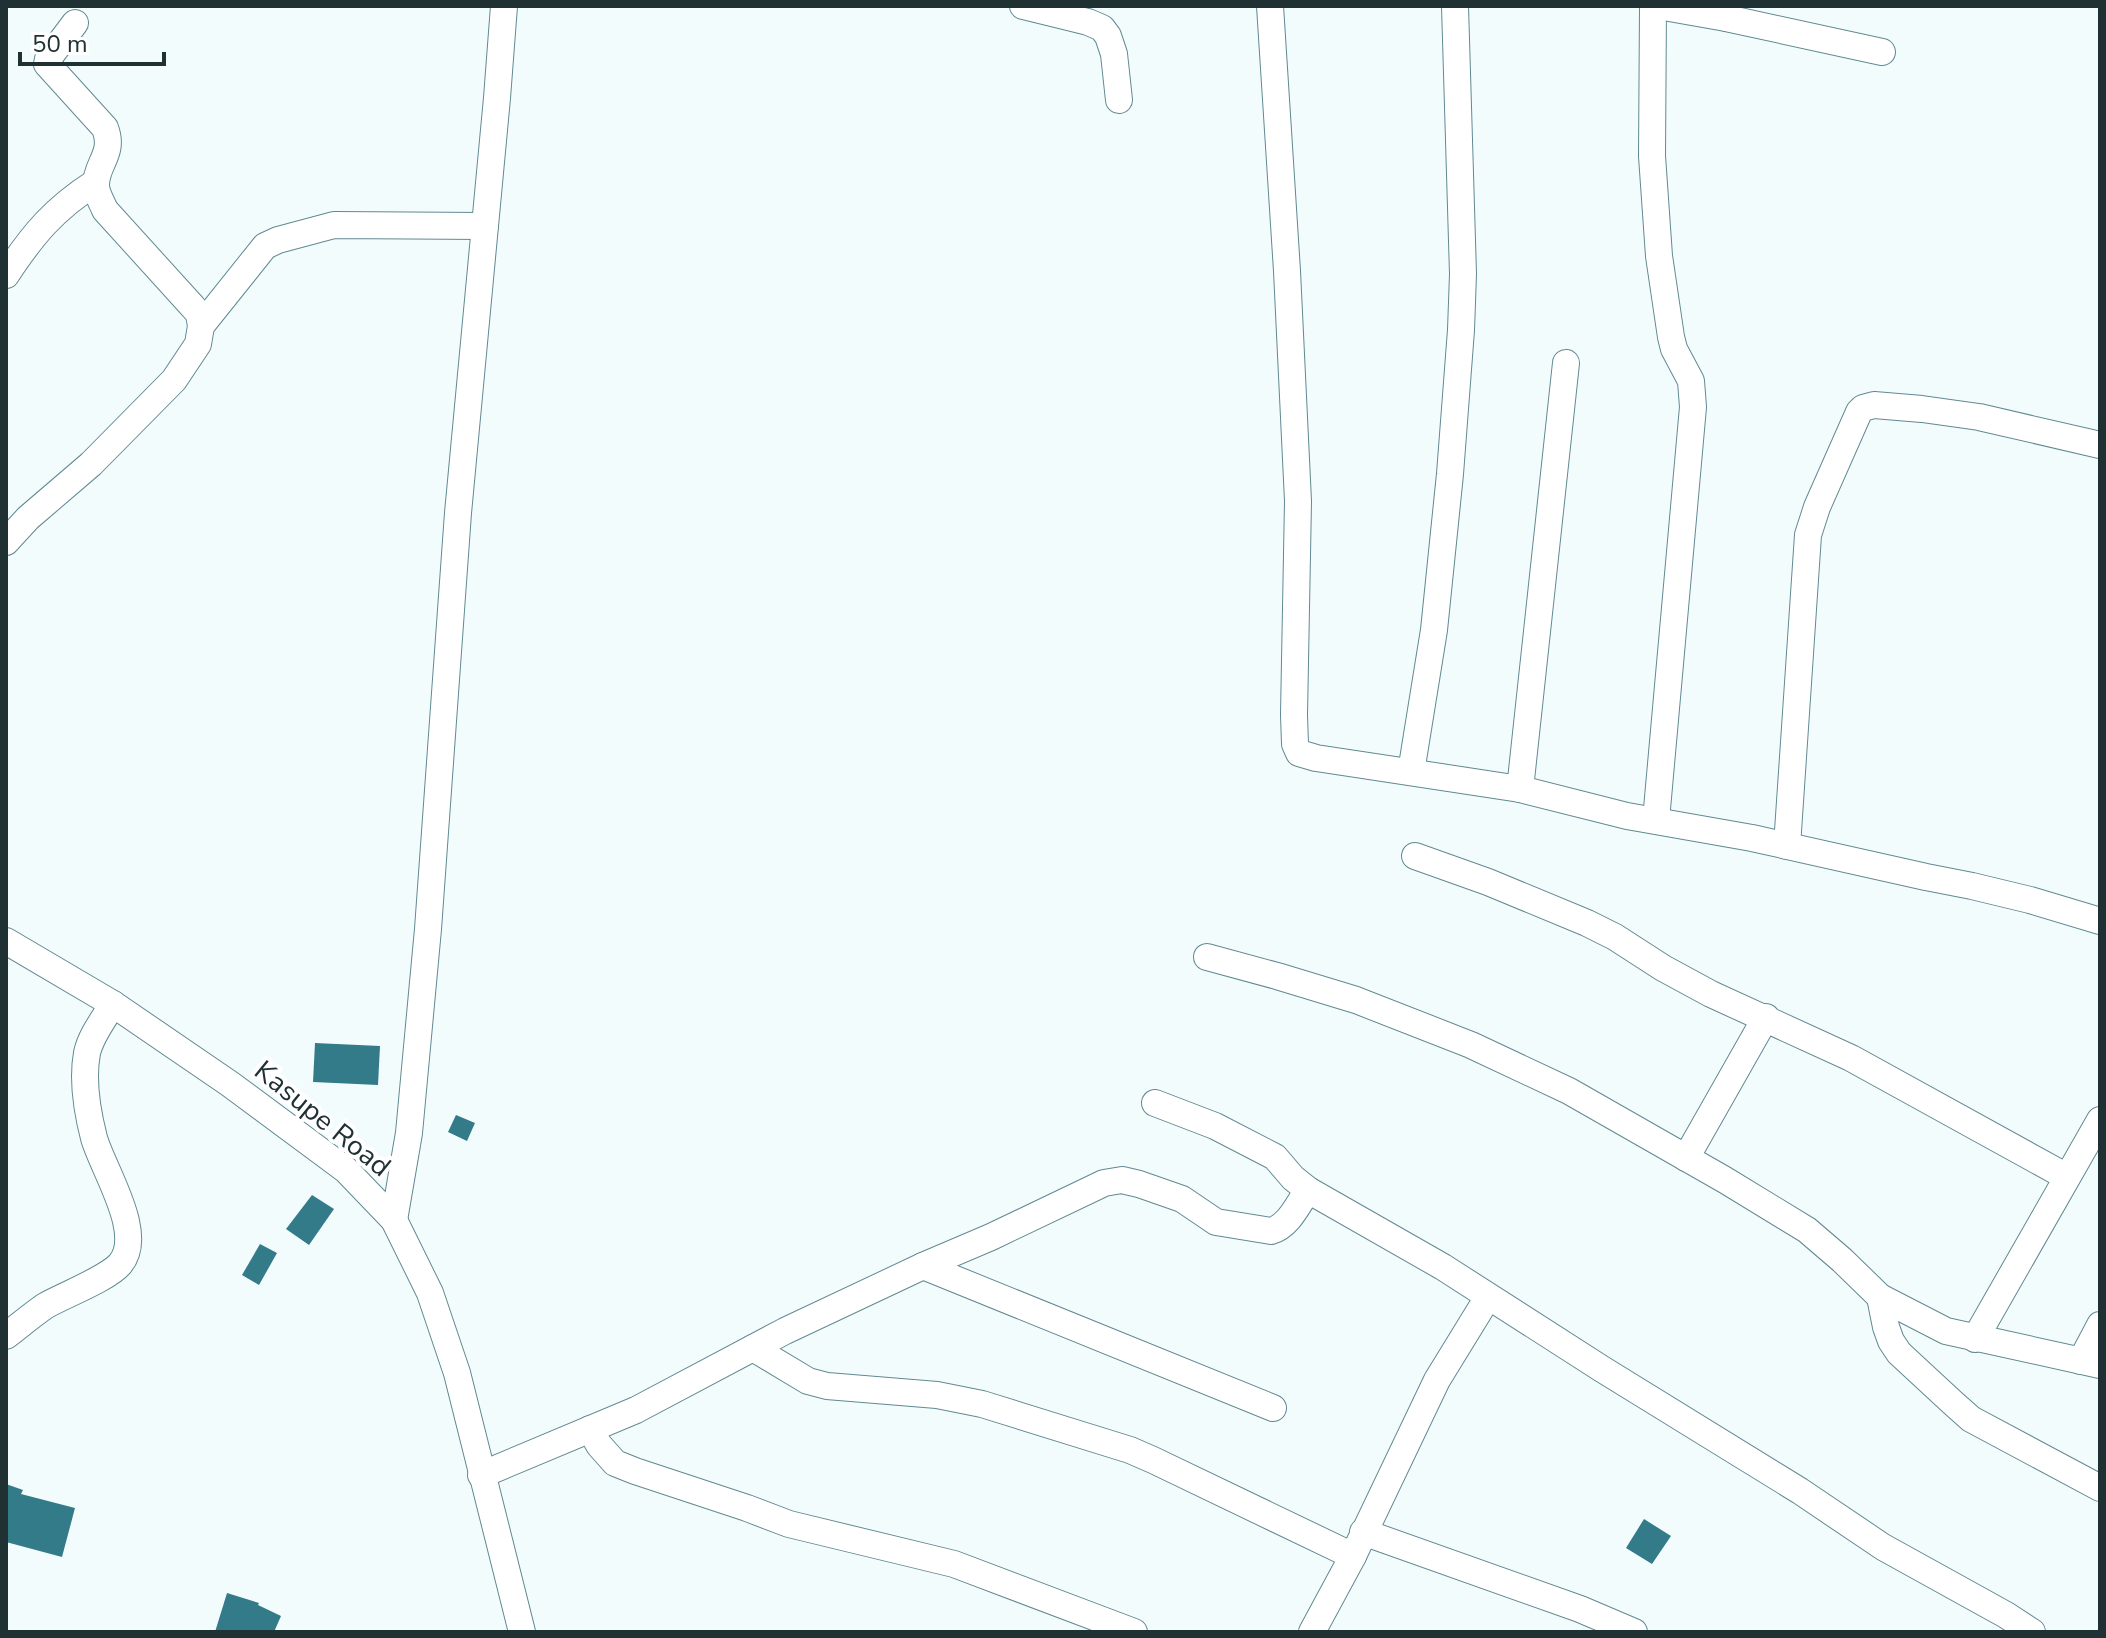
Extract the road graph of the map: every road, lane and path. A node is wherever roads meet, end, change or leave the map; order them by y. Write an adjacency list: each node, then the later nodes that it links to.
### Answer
1 (504, 6): 11 (street)
2 (1023, 6): 9 (street)
3 (1270, 6): 17 (street)
4 (1455, 6): 17 (street)
5 (1656, 6): 6 (street); 19 (street)
6 (1726, 12): 8 (street)
7 (75, 23): 10 (street)
8 (1882, 52)
9 (1119, 100)
10 (96, 182): 12 (street); 13 (street)
11 (485, 226): 13 (street); 32 (street)
12 (6, 275)
13 (201, 326): 16 (street)
14 (1566, 363): 18 (street)
15 (2100, 445): 20 (street)
16 (6, 542)
17 (1411, 772): 18 (street)
18 (1520, 789): 19 (street)
19 (1656, 820): 20 (street)
20 (1787, 846): 22 (street)
21 (1415, 856): 26 (street)
22 (2100, 921)
23 (6, 941): 25 (street, Kasupe Road)
24 (1207, 957): 29 (street)
25 (113, 1004): 32 (street, Kasupe Road); 37 (street)
26 (1766, 1017): 29 (street); 30 (street)
27 (1155, 1103): 31 (street)
28 (2100, 1120): 30 (street)
29 (1686, 1158): 35 (street)
30 (2067, 1177): 38 (street)
31 (1308, 1190): 33 (street); 34 (street)
32 (394, 1220): 43 (street, Kasupe Road)
33 (923, 1266): 39 (street); 41 (street)
34 (1488, 1297): 45 (street); 51 (street)
35 (1880, 1297): 38 (street); 44 (street)
36 (2100, 1325): 40 (street)
37 (6, 1336)
38 (1975, 1339): 40 (street)
39 (753, 1348): 42 (street); 46 (street)
40 (2090, 1363)
41 (1273, 1408)
42 (590, 1429): 43 (street); 48 (street)
43 (481, 1475): 47 (street, Kasupe Road)
44 (2100, 1488)
45 (1363, 1532): 46 (street); 50 (street)
46 (1353, 1556): 49 (street)
47 (522, 1632)
48 (1134, 1632)
49 (1312, 1632)
50 (1634, 1632)
51 (2032, 1632)

